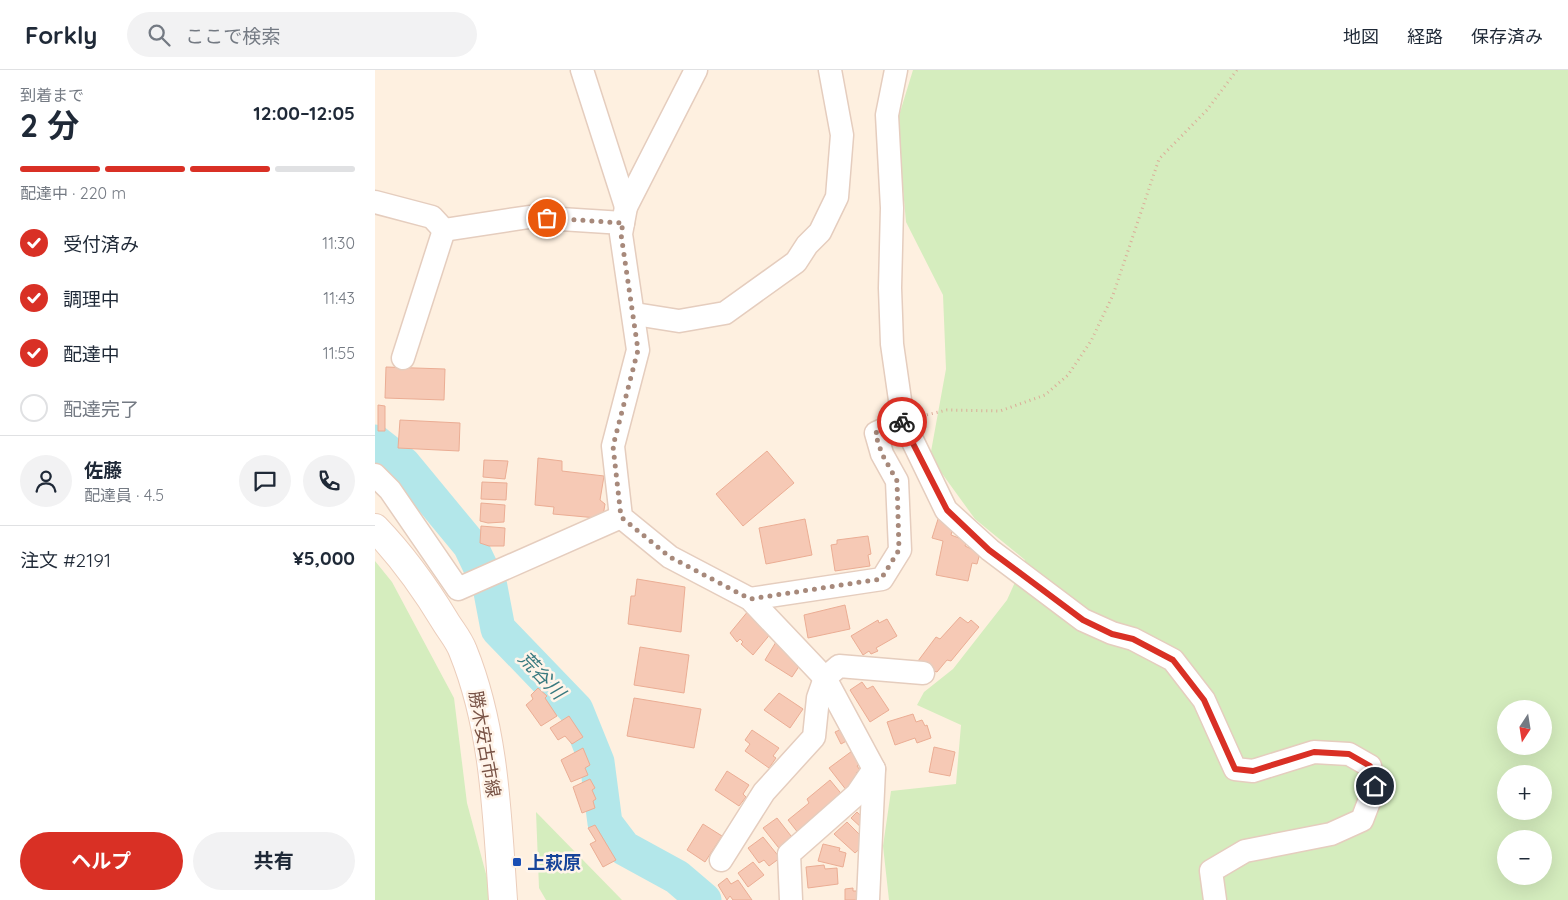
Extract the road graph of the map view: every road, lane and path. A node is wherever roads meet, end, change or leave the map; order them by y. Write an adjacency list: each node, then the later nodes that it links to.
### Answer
1 (582, 70): 7 (street)
2 (696, 70): 7 (street)
3 (830, 70): 9 (street)
4 (896, 70): 11 (street)
5 (1237, 70): 11 (path)
6 (375, 202): 8 (street)
7 (625, 215): 8 (street); 9 (street)
8 (444, 230): 10 (street)
9 (635, 314): 13 (street)
10 (403, 358)
11 (903, 421): 15 (street); 23 (street)
12 (375, 475): 13 (street)
13 (621, 517): 15 (street)
14 (375, 528): 20 (main road, 勝木安古市線)
15 (750, 599): 17 (street)
16 (923, 673): 17 (street)
17 (825, 678): 18 (street); 19 (street)
18 (874, 769): 21 (street); 22 (street)
19 (721, 860)
20 (503, 900)
21 (791, 900)
22 (868, 900)
23 (1215, 900)

